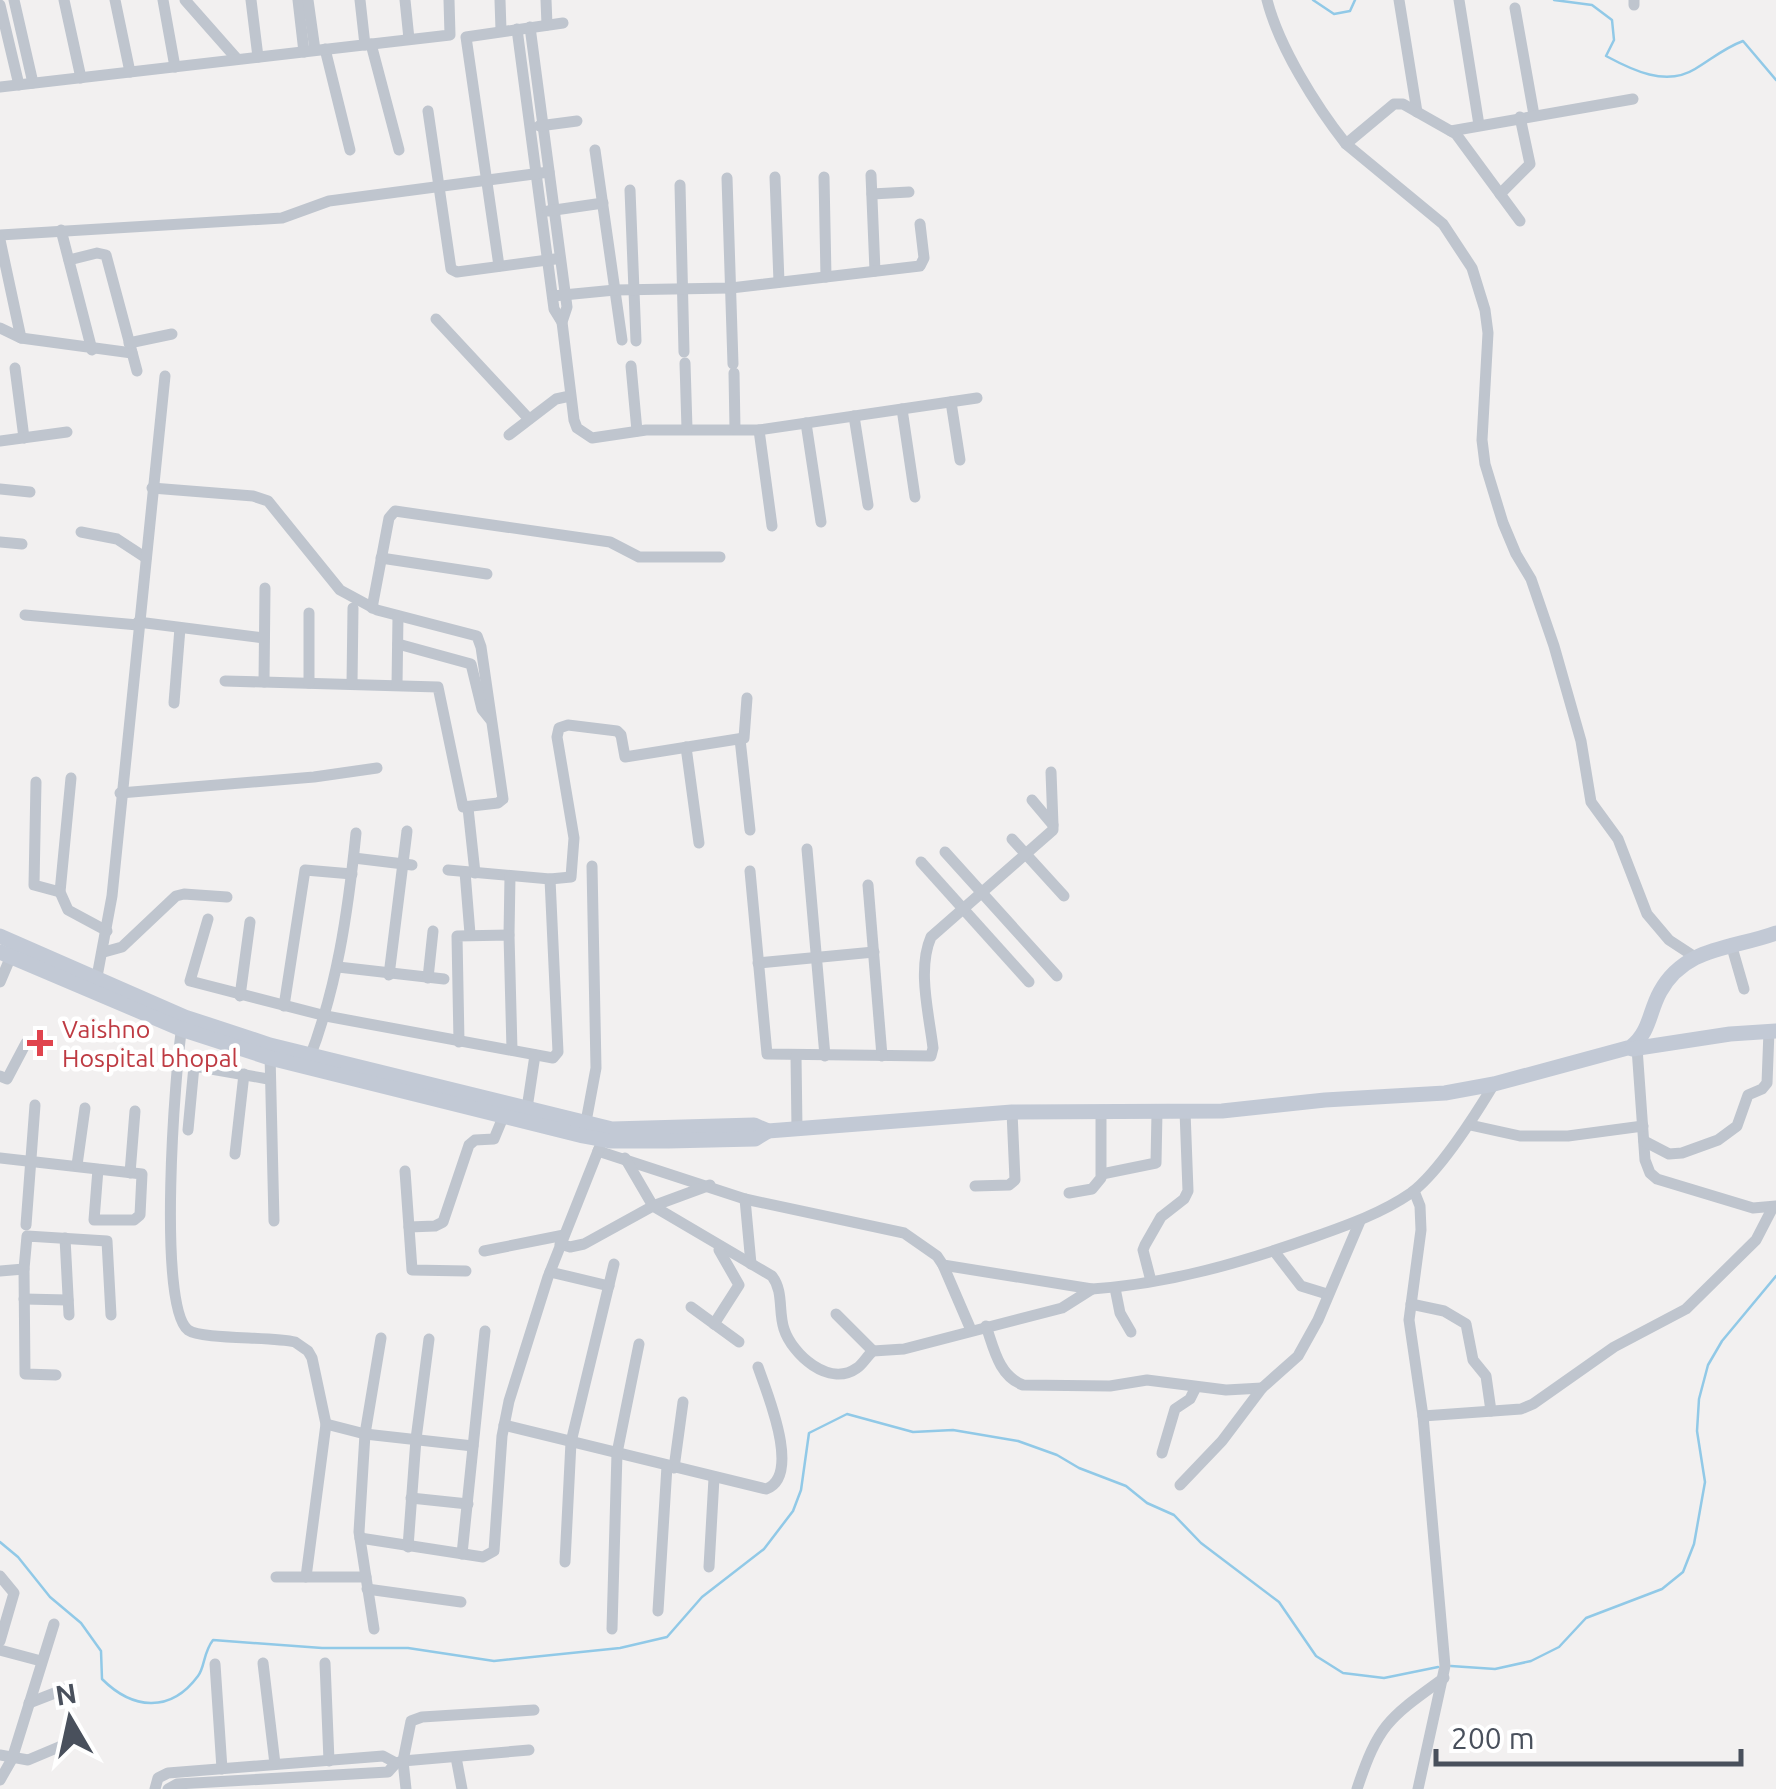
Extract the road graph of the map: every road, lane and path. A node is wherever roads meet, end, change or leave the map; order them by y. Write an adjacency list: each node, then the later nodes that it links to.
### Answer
1 (14, 0): 31 (street)
2 (64, 0): 30 (street)
3 (115, 0): 29 (street)
4 (164, 0): 28 (street)
5 (185, 0): 27 (street)
6 (251, 0): 26 (street)
7 (298, 0): 25 (street)
8 (308, 0): 25 (street)
9 (360, 0): 24 (street)
10 (406, 0): 23 (street)
11 (449, 0): 23 (street)
12 (500, 0): 22 (street)
13 (546, 0): 20 (street)
14 (1268, 0): 42 (street)
15 (1399, 0): 35 (street)
16 (1459, 0): 39 (street)
17 (0, 5): 31 (street)
18 (1515, 8): 36 (street)
19 (562, 22): 20 (street)
20 (547, 25): 21 (street)
21 (523, 28): 22 (street); 40 (street)
22 (501, 30): 51 (street)
23 (410, 39): 24 (street)
24 (368, 44): 25 (street); 44 (street)
25 (315, 50): 26 (street); 43 (street)
26 (258, 57): 27 (street)
27 (237, 60): 28 (street)
28 (175, 67): 29 (street)
29 (130, 72): 30 (street)
30 (81, 78): 31 (street)
31 (26, 84): 32 (street)
32 (0, 87)
33 (1632, 99): 36 (street)
34 (428, 111): 53 (street)
35 (1418, 112): 41 (street); 42 (street)
36 (1534, 115): 37 (street)
37 (1520, 117): 39 (street); 57 (street)
38 (577, 121): 40 (street)
39 (1479, 125): 41 (street)
40 (536, 126): 46 (street)
41 (1451, 131): 57 (street)
42 (1346, 144): 180 (street)
43 (350, 150)
44 (399, 150)
45 (595, 150): 58 (street)
46 (543, 173): 51 (street); 59 (street)
47 (870, 175): 56 (street)
48 (775, 177): 69 (street)
49 (824, 177): 68 (street)
50 (727, 178): 70 (street)
51 (486, 181): 53 (street); 66 (street)
52 (680, 184): 72 (street)
53 (438, 188): 62 (street); 66 (street)
54 (630, 190): 73 (street)
55 (909, 192): 56 (street)
56 (872, 194): 67 (street)
57 (1500, 194): 60 (street)
58 (603, 202): 59 (street); 71 (street)
59 (548, 211): 64 (street)
60 (1520, 221)
61 (920, 224): 67 (street)
62 (62, 230): 63 (street); 65 (street)
63 (0, 237): 78 (street)
64 (554, 259): 66 (street); 74 (street)
65 (69, 260): 79 (street); 80 (street)
66 (499, 266)
67 (875, 272): 68 (street)
68 (826, 277): 69 (street)
69 (780, 282): 70 (street)
70 (731, 288): 72 (street); 93 (street)
71 (616, 290): 73 (street); 73 (street); 74 (street)
72 (683, 290): 73 (street); 92 (street)
73 (634, 292)
74 (559, 295): 85 (street)
75 (436, 319): 90 (street)
76 (0, 328): 78 (street)
77 (172, 334): 79 (street)
78 (20, 338): 80 (street)
79 (130, 348): 80 (street); 83 (street)
80 (92, 350)
81 (631, 366): 95 (street)
82 (15, 368): 98 (street)
83 (136, 371)
84 (165, 376): 102 (street)
85 (570, 396): 90 (street); 95 (street)
86 (977, 398): 87 (street)
87 (951, 402): 88 (street); 100 (street)
88 (902, 409): 89 (street); 104 (street)
89 (854, 416): 91 (street); 105 (street)
90 (529, 420): 97 (street)
91 (806, 423): 94 (street); 106 (street)
92 (688, 428): 93 (street); 95 (street)
93 (735, 429): 94 (street)
94 (759, 430): 107 (street)
95 (637, 431)
96 (67, 432): 98 (street)
97 (508, 435)
98 (24, 438): 99 (street)
99 (0, 441)
100 (960, 460)
101 (0, 488): 103 (street)
102 (152, 488): 112 (street); 117 (street)
103 (30, 492)
104 (915, 496)
105 (868, 506)
106 (820, 522)
107 (772, 526)
108 (82, 532): 112 (street)
109 (0, 542): 110 (street)
110 (22, 544)
111 (720, 557): 113 (street)
112 (146, 558): 121 (street)
113 (381, 558): 114 (street); 117 (street)
114 (487, 574)
115 (265, 588): 123 (street)
116 (352, 608): 128 (street)
117 (372, 608): 120 (street)
118 (309, 613): 127 (street)
119 (24, 615): 121 (street)
120 (398, 616): 124 (street); 132 (street)
121 (138, 624): 122 (street); 139 (street)
122 (180, 628): 123 (street); 131 (street)
123 (264, 638): 126 (street)
124 (398, 644): 129 (street); 132 (street)
125 (225, 681): 126 (street)
126 (264, 682): 127 (street)
127 (309, 683): 128 (street)
128 (352, 684): 129 (street)
129 (396, 685): 141 (street)
130 (747, 698): 133 (street)
131 (174, 703)
132 (492, 722): 141 (street)
133 (740, 738): 134 (street); 143 (street)
134 (686, 747): 147 (street); 160 (street)
135 (377, 768): 139 (street)
136 (1051, 772): 142 (street)
137 (72, 778): 162 (street)
138 (36, 782): 162 (street)
139 (120, 793): 169 (street)
140 (1032, 800): 142 (street)
141 (468, 808): 157 (street)
142 (1053, 825): 150 (street)
143 (750, 830)
144 (407, 831): 153 (street)
145 (356, 833): 151 (street)
146 (1012, 839): 150 (street)
147 (699, 842)
148 (807, 849): 179 (street)
149 (945, 852): 163 (street)
150 (1027, 854): 163 (street); 164 (street)
151 (354, 858): 153 (street); 158 (street)
152 (921, 862): 166 (street)
153 (408, 864): 183 (street)
154 (592, 866): 224 (street)
155 (448, 870): 157 (street)
156 (750, 871): 181 (street)
157 (470, 872): 159 (street); 172 (street)
158 (352, 874): 182 (street); 192 (street)
159 (510, 876): 160 (street); 173 (street)
160 (550, 880): 202 (street)
161 (868, 884): 178 (street)
162 (60, 892): 169 (street)
163 (982, 892): 166 (street); 184 (street)
164 (1064, 896)
165 (227, 897): 177 (street)
166 (963, 908): 188 (street); 205 (street)
167 (208, 919): 191 (street)
168 (250, 922): 191 (street)
169 (107, 931): 177 (street)
170 (434, 932): 185 (street)
171 (1776, 933): 175 (street)
172 (470, 934): 173 (street); 196 (street)
173 (509, 935): 199 (street)
174 (0, 936): 176 (street)
175 (1731, 944): 180 (street); 190 (street)
176 (9, 950): 187 (street); 189 (street)
177 (104, 952): 189 (street)
178 (874, 952): 179 (street); 205 (street)
179 (817, 957): 181 (street); 204 (street)
180 (1695, 957): 201 (street)
181 (758, 963): 203 (street)
182 (338, 967): 183 (street); 193 (street)
183 (389, 975): 185 (street)
184 (1057, 976)
185 (428, 978): 186 (street)
186 (444, 979)
187 (0, 982)
188 (1028, 982)
189 (96, 984): 194 (street)
190 (1744, 989)
191 (240, 996): 192 (street)
192 (284, 1006): 193 (street)
193 (326, 1016): 196 (street); 206 (street)
194 (183, 1023): 200 (street); 288 (street)
195 (1772, 1031): 198 (street); 226 (street)
196 (460, 1042): 199 (street)
197 (26, 1043): 208 (street)
198 (1637, 1048): 201 (street); 221 (street)
199 (512, 1050): 202 (street)
200 (270, 1051): 206 (street); 209 (street)
201 (1618, 1051): 210 (street)
202 (536, 1056): 219 (street)
203 (796, 1056): 204 (street); 222 (street)
204 (825, 1056): 205 (street)
205 (882, 1056)
206 (309, 1060): 213 (street)
207 (244, 1074): 209 (street); 223 (street); 227 (street)
208 (0, 1076)
209 (268, 1079): 243 (street)
210 (1494, 1084): 216 (street); 220 (street)
211 (36, 1105): 230 (street)
212 (85, 1108): 231 (street)
213 (507, 1109): 219 (street); 246 (street)
214 (134, 1111): 234 (street)
215 (1101, 1111): 217 (street); 218 (street); 235 (street)
216 (1184, 1111): 218 (street); 259 (street)
217 (1012, 1112): 222 (street); 237 (street)
218 (1157, 1112): 235 (street)
219 (526, 1114): 224 (street)
220 (1470, 1125): 221 (street); 238 (street)
221 (1643, 1126): 226 (street)
222 (797, 1129): 225 (street)
223 (188, 1130)
224 (584, 1130): 225 (street)
225 (601, 1139): 229 (street); 248 (street)
226 (1644, 1141): 242 (street)
227 (235, 1154)
228 (0, 1158): 230 (street)
229 (625, 1158): 236 (street); 241 (street)
230 (29, 1161): 231 (street); 245 (street)
231 (77, 1166): 232 (street)
232 (98, 1169): 234 (street); 234 (street)
233 (405, 1172): 246 (street)
234 (130, 1173)
235 (1102, 1174): 239 (street)
236 (710, 1185): 240 (street); 241 (street)
237 (975, 1186)
238 (1414, 1191): 244 (street); 266 (street)
239 (1069, 1193)
240 (745, 1199): 253 (street); 254 (street)
241 (653, 1206): 248 (street); 249 (street)
242 (1775, 1207): 286 (street)
243 (274, 1221)
244 (1360, 1221): 251 (street); 263 (street)
245 (26, 1225)
246 (409, 1226): 257 (street)
247 (65, 1238): 255 (street); 265 (street); 270 (street)
248 (562, 1240): 250 (street); 258 (street)
249 (717, 1246): 253 (street); 271 (street)
250 (484, 1251)
251 (1274, 1251): 259 (street); 263 (street)
252 (614, 1264): 260 (street)
253 (751, 1264): 280 (street)
254 (943, 1265): 262 (street); 273 (street)
255 (24, 1269): 256 (street); 264 (street)
256 (0, 1271)
257 (466, 1271)
258 (550, 1272): 260 (street); 289 (street)
259 (1151, 1281): 261 (street)
260 (609, 1286): 292 (street)
261 (1116, 1288): 262 (street); 275 (street)
262 (1092, 1289): 272 (street)
263 (1327, 1294): 284 (street)
264 (24, 1299): 265 (street); 282 (street)
265 (68, 1300): 269 (street)
266 (1411, 1304): 286 (street); 287 (street)
267 (691, 1306): 271 (street)
268 (836, 1314): 280 (street)
269 (70, 1315)
270 (111, 1315)
271 (714, 1324): 278 (street)
272 (986, 1326): 273 (street); 283 (street)
273 (971, 1330): 280 (street)
274 (485, 1332): 293 (street)
275 (1131, 1332)
276 (381, 1338): 290 (street)
277 (429, 1339): 291 (street)
278 (738, 1342)
279 (639, 1344): 294 (street)
280 (873, 1351)
281 (758, 1367): 297 (street)
282 (56, 1374)
283 (1196, 1387): 284 (street); 295 (street)
284 (1262, 1388): 298 (street)
285 (683, 1402): 296 (street)
286 (1491, 1411): 287 (street)
287 (1423, 1416): 321 (street)
288 (326, 1424): 290 (street); 308 (street)
289 (504, 1424): 292 (street); 303 (street)
290 (365, 1434): 291 (street); 301 (street)
291 (416, 1438): 293 (street); 299 (street)
292 (571, 1442): 294 (street); 304 (street)
293 (474, 1446): 300 (street)
294 (617, 1453): 296 (street); 314 (street)
295 (1162, 1453)
296 (670, 1467): 297 (street); 311 (street)
297 (714, 1478): 305 (street)
298 (1180, 1484)
299 (412, 1498): 300 (street); 302 (street)
300 (468, 1504): 303 (street)
301 (360, 1538): 302 (street); 309 (street)
302 (408, 1547): 303 (street)
303 (462, 1554)
304 (565, 1562)
305 (709, 1567)
306 (0, 1576): 315 (street)
307 (276, 1577): 308 (street)
308 (306, 1577): 309 (street)
309 (366, 1583): 310 (street); 313 (street)
310 (461, 1602)
311 (658, 1610)
312 (54, 1624): 317 (street)
313 (374, 1629)
314 (612, 1629)
315 (0, 1641)
316 (0, 1650): 317 (street)
317 (41, 1661): 323 (street)
318 (324, 1663): 329 (street)
319 (215, 1664): 332 (street)
320 (263, 1664): 331 (street)
321 (1444, 1678): 340 (street); 341 (street)
322 (65, 1689): 323 (street)
323 (28, 1703): 327 (street)
324 (534, 1710): 330 (street)
325 (78, 1739): 327 (street)
326 (529, 1750): 328 (street)
327 (6, 1757): 333 (street)
328 (456, 1758): 330 (street); 339 (street)
329 (336, 1760): 330 (street); 331 (street); 334 (street)
330 (400, 1762): 334 (street); 338 (street)
331 (281, 1764): 332 (street); 336 (street)
332 (226, 1777): 335 (street); 336 (street); 337 (street)
333 (0, 1780)
334 (344, 1782): 336 (street)
335 (156, 1783): 337 (street)
336 (288, 1784)
337 (169, 1789)
338 (406, 1789)
339 (462, 1789)
340 (1358, 1789)
341 (1418, 1789)

